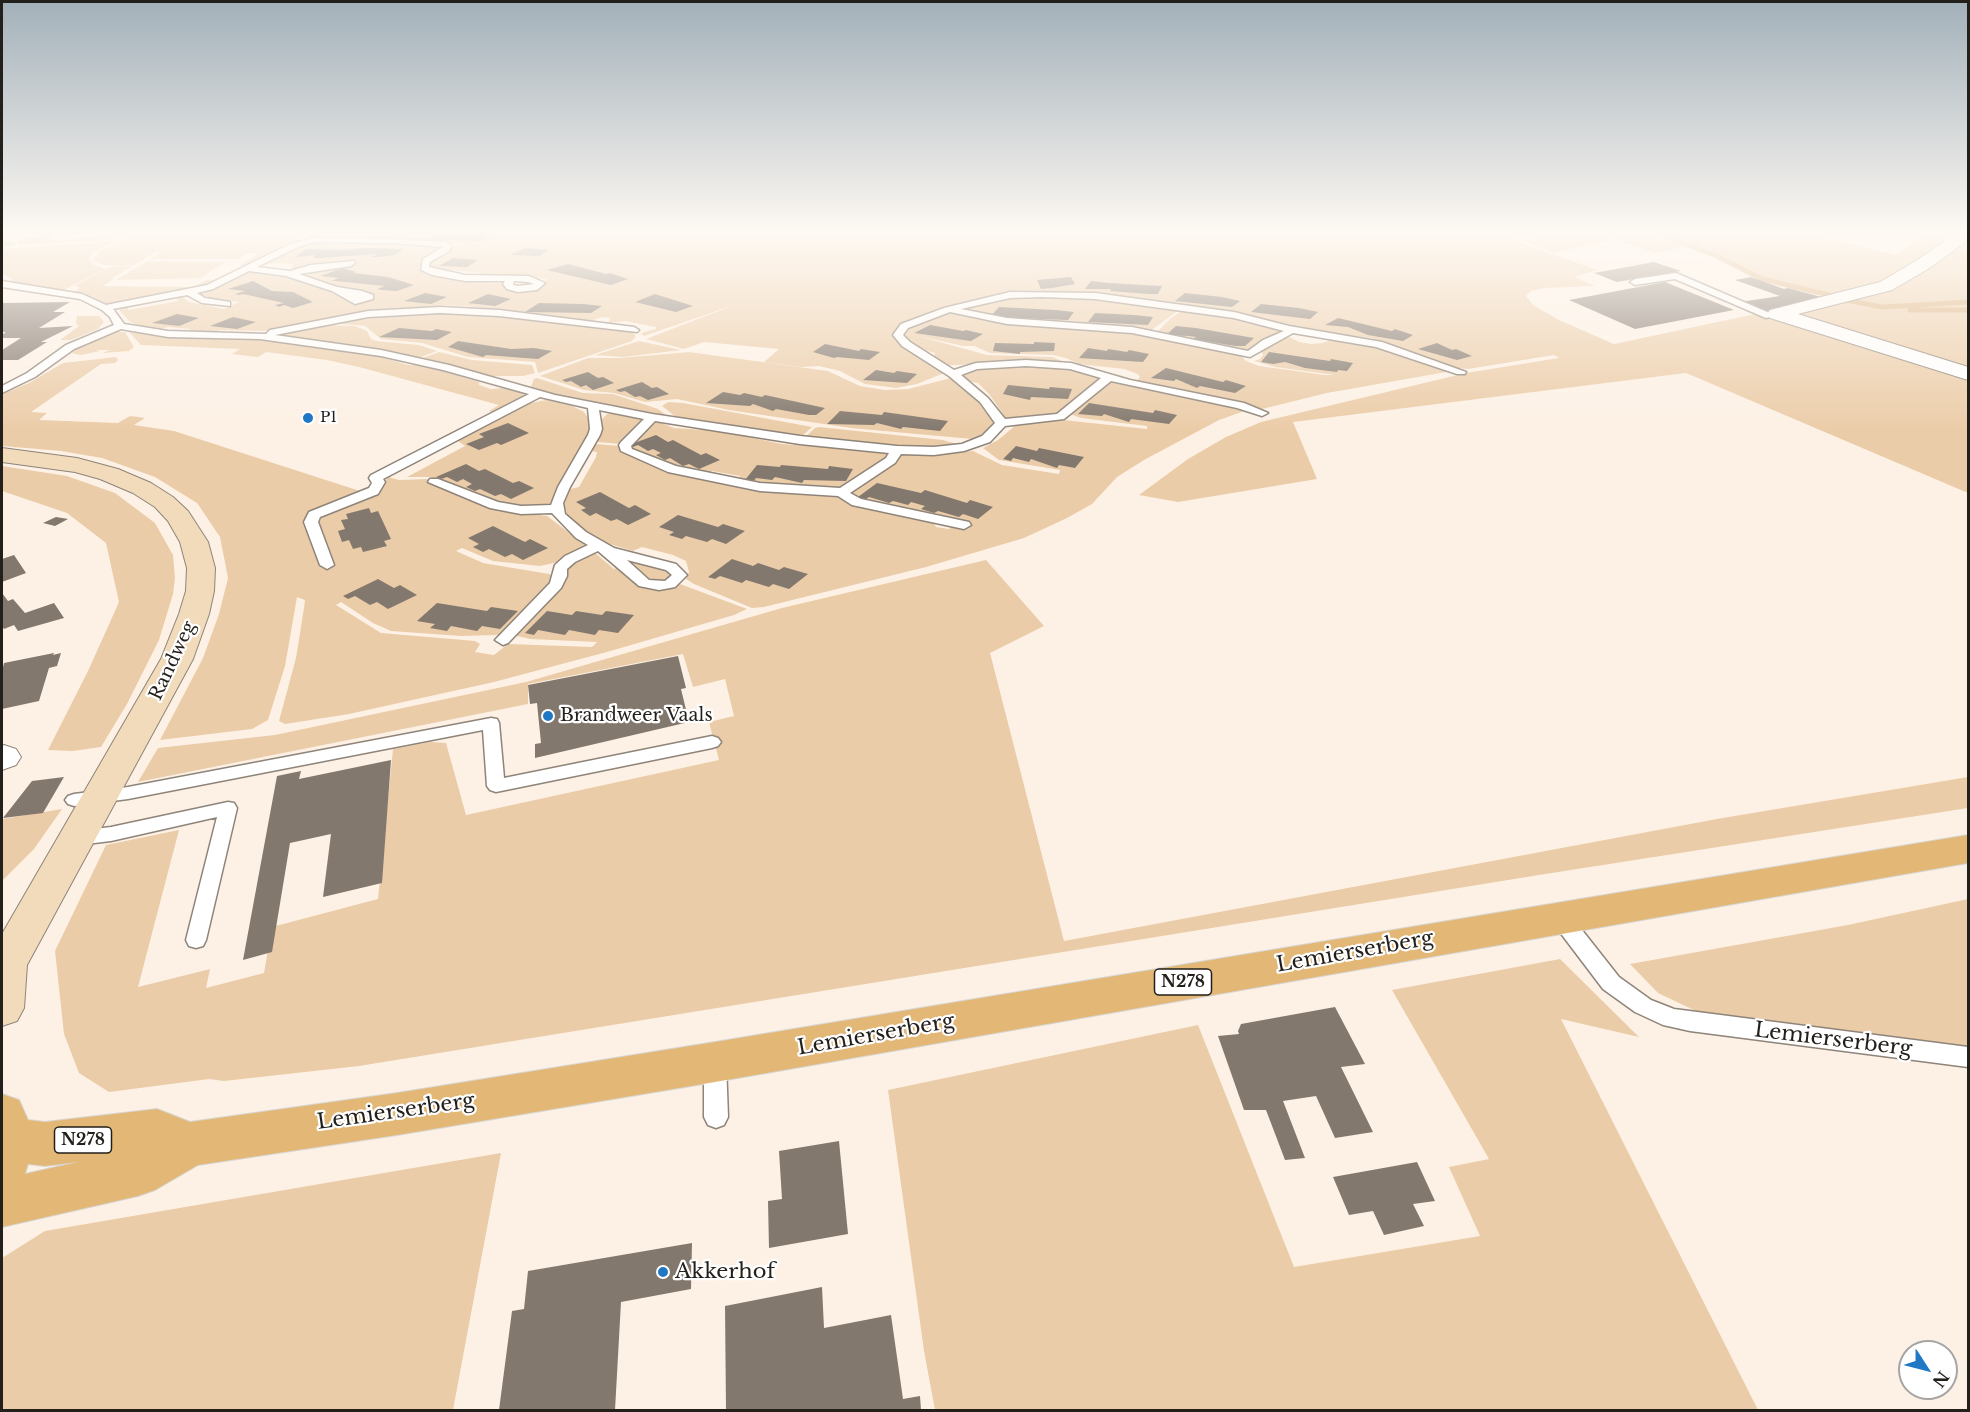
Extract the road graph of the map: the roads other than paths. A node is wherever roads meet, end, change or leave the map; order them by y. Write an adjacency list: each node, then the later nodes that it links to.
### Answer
1 (88, 300): 9 (lane)
2 (151, 300): 9 (lane)
3 (202, 300): 8 (lane)
4 (989, 300): 10 (lane)
5 (1116, 300): 14 (lane)
6 (1731, 300): 11 (lane)
7 (1831, 300): 11 (street)
8 (227, 304)
9 (105, 308): 12 (lane)
10 (947, 310): 14 (lane); 18 (lane)
11 (1768, 316): 19 (street)
12 (120, 326): 15 (lane); 22 (lane)
13 (634, 330): 15 (lane)
14 (1289, 330): 17 (lane)
15 (260, 336): 23 (lane)
16 (1071, 366): 18 (lane); 20 (lane); 21 (lane)
17 (1461, 372)
18 (953, 374): 27 (lane)
19 (1968, 374)
20 (1108, 378): 21 (lane); 27 (lane)
21 (1128, 383): 25 (lane)
22 (2, 390)
23 (538, 394): 24 (lane); 34 (lane)
24 (593, 406): 26 (lane); 32 (lane)
25 (1262, 412)
26 (652, 417): 28 (lane); 31 (lane)
27 (1000, 423): 28 (lane)
28 (897, 450): 31 (lane)
29 (2, 455): 37 (main road, Randweg)
30 (434, 482): 32 (lane)
31 (842, 492): 33 (lane)
32 (558, 509): 35 (lane)
33 (964, 525)
34 (327, 565)
35 (502, 640)
36 (712, 742): 37 (lane)
37 (87, 798): 38 (main road, Randweg)
38 (78, 838): 41 (lane); 42 (main road, Randweg)
39 (1968, 849): 40 (main road, Lemierserberg / N278)
40 (1560, 917): 44 (lane, Lemierserberg); 45 (main road, Lemierserberg / N278)
41 (196, 939)
42 (4, 968): 43 (main road, Randweg)
43 (2, 1008)
44 (1968, 1058)
45 (715, 1062): 46 (lane); 48 (main road, Lemierserberg / N278)
46 (716, 1117)
47 (4, 1141): 48 (main road, N278)
48 (190, 1144): 49 (main road, Lemierserberg / N278)
49 (2, 1203)

